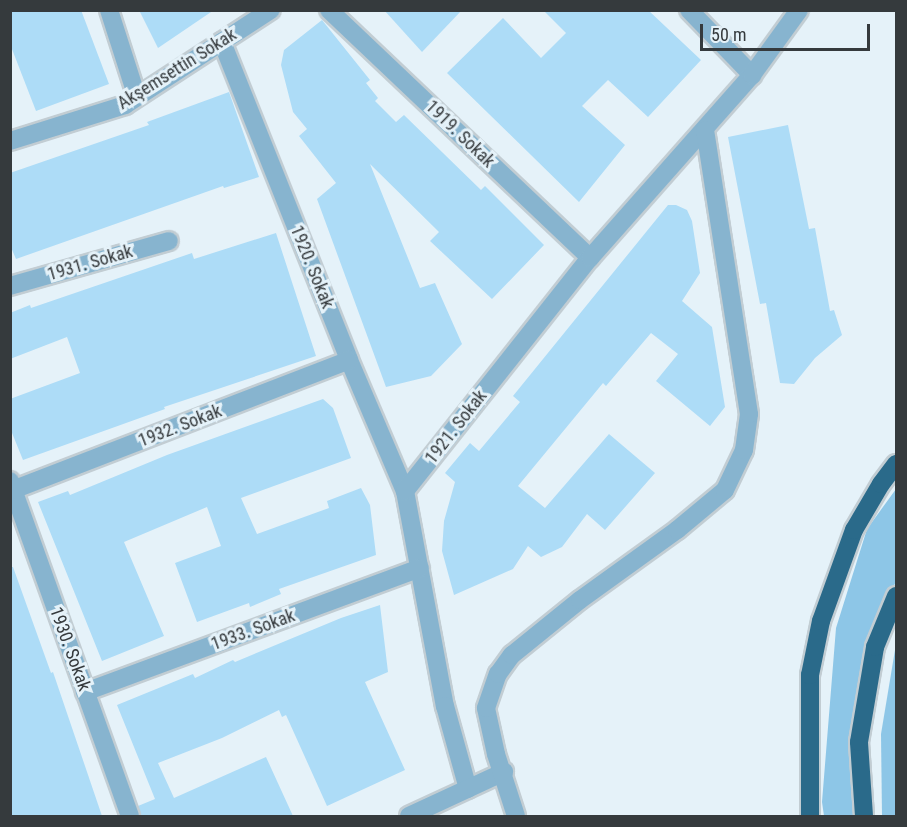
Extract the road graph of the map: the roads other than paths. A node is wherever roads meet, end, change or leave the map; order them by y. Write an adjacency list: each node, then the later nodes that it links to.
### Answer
1 (109, 10): 8 (street)
2 (272, 10): 6 (street, Akşemsettin Sokak)
3 (329, 10): 12 (street, 1919. Sokak)
4 (689, 10): 7 (street)
5 (799, 10): 7 (street, 1921. Sokak)
6 (222, 42): 8 (street, Akşemsettin Sokak); 14 (street, 1920. Sokak)
7 (752, 75): 9 (street, 1921. Sokak)
8 (137, 97): 10 (street, Akşemsettin Sokak)
9 (705, 130): 12 (street, 1921. Sokak); 21 (street)
10 (10, 141)
11 (169, 241): 13 (street, 1931. Sokak)
12 (590, 258): 17 (street, 1921. Sokak)
13 (10, 286)
14 (349, 360): 16 (street, 1932. Sokak); 17 (street, 1920. Sokak)
15 (897, 464): 26 (highway)
16 (12, 488): 20 (street, 1930. Sokak)
17 (405, 491): 18 (street)
18 (420, 568): 20 (street, 1933. Sokak); 22 (street)
19 (897, 596): 27 (highway)
20 (85, 692): 23 (street, 1930. Sokak)
21 (504, 772): 22 (street); 25 (street)
22 (468, 789): 24 (street)
23 (130, 816)
24 (409, 816)
25 (516, 816)
26 (810, 816)
27 (864, 816)

